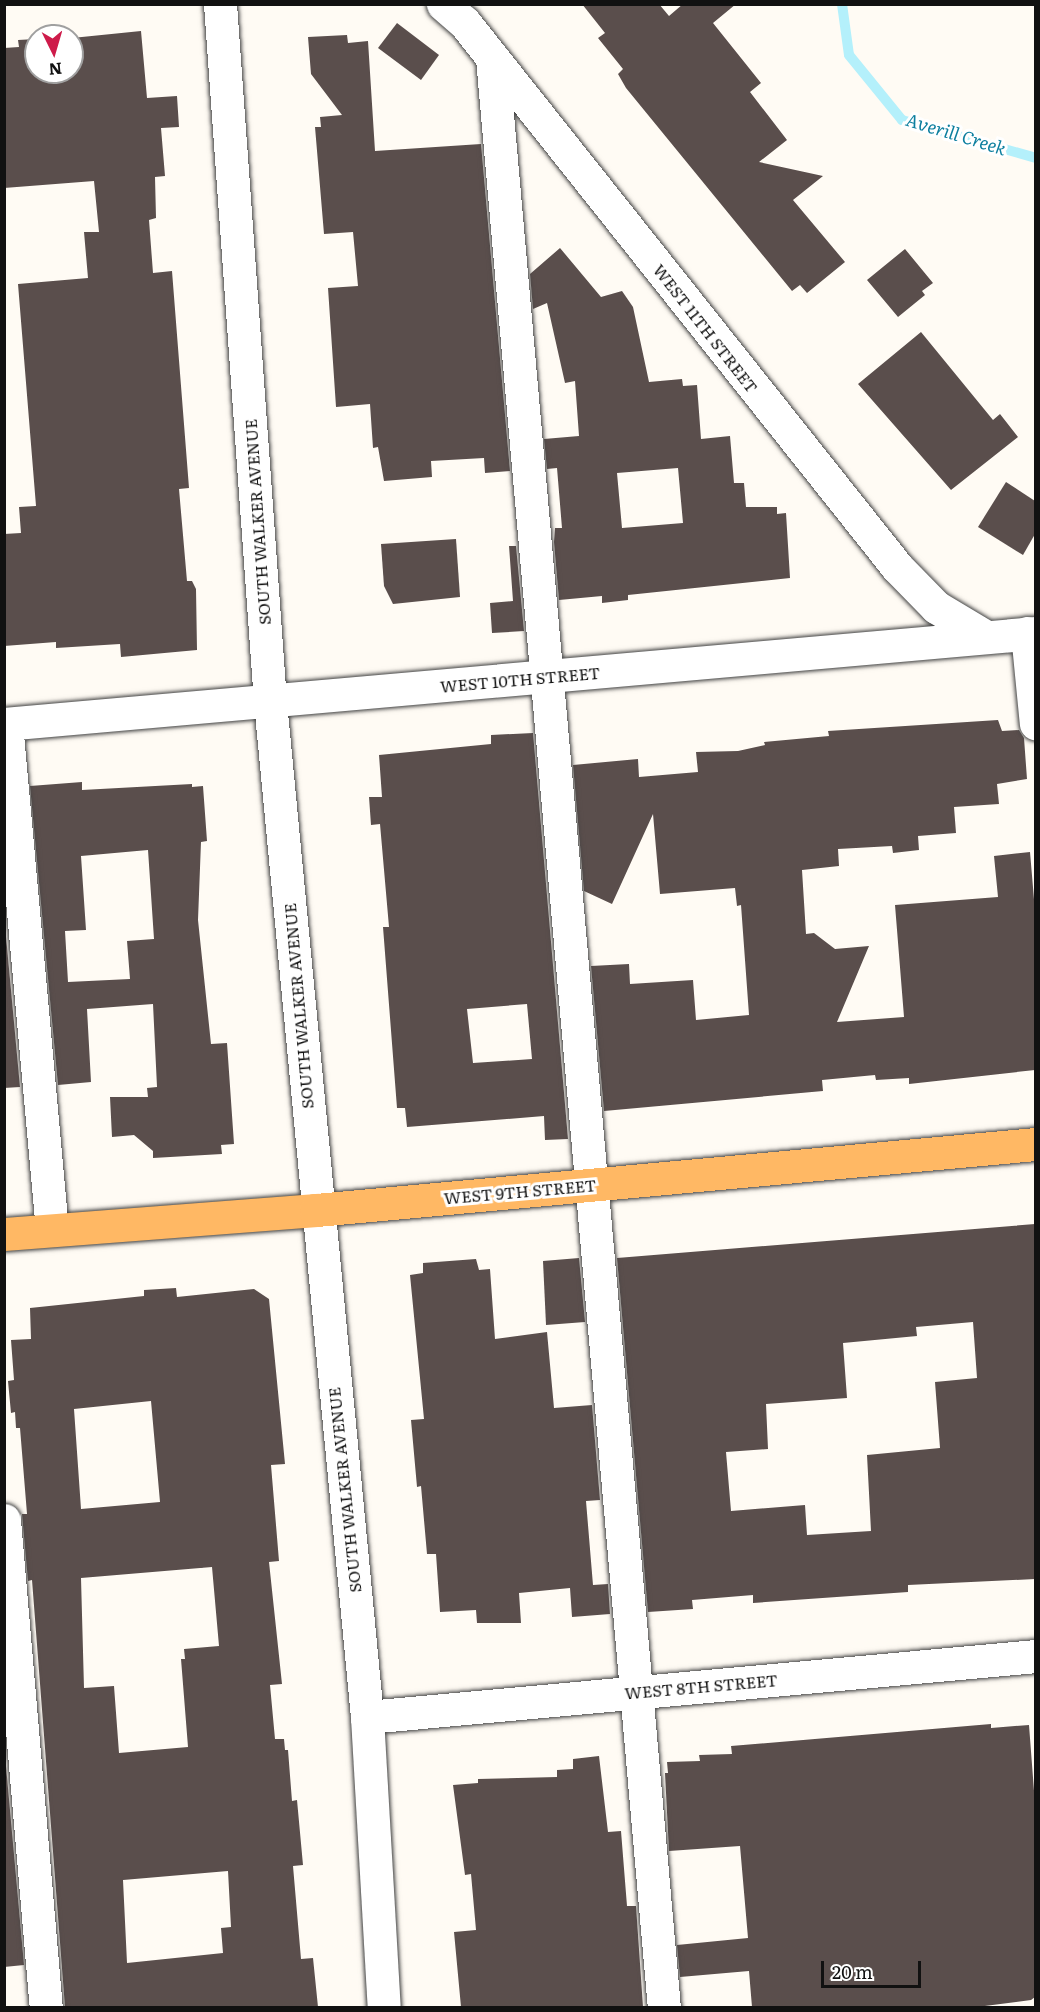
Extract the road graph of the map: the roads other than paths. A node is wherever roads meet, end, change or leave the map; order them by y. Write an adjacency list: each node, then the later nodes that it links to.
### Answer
1 (220, 4): 7 (street, SOUTH WALKER AVENUE)
2 (443, 4): 3 (street, WEST 11TH STREET)
3 (492, 58): 5 (street, WEST 11TH STREET); 6 (street)
4 (1031, 633): 5 (street, WEST 10TH STREET); 9 (street)
5 (983, 635): 6 (street, WEST 10TH STREET)
6 (549, 676): 7 (street, WEST 10TH STREET); 11 (street)
7 (270, 702): 8 (street, WEST 10TH STREET); 12 (street, SOUTH WALKER AVENUE)
8 (5, 724): 13 (street)
9 (1035, 724)
10 (1035, 1144): 11 (main road, WEST 9TH STREET)
11 (593, 1185): 12 (main road, WEST 9TH STREET); 17 (street)
12 (316, 1210): 13 (main road, WEST 9TH STREET); 18 (street, SOUTH WALKER AVENUE)
13 (52, 1230): 14 (main road, WEST 9TH STREET)
14 (4, 1234)
15 (4, 1520): 19 (street)
16 (1035, 1656): 17 (street, WEST 8TH STREET)
17 (635, 1692): 18 (street, WEST 8TH STREET); 21 (street)
18 (367, 1717): 20 (street, SOUTH WALKER AVENUE)
19 (46, 2007)
20 (384, 2007)
21 (664, 2007)

